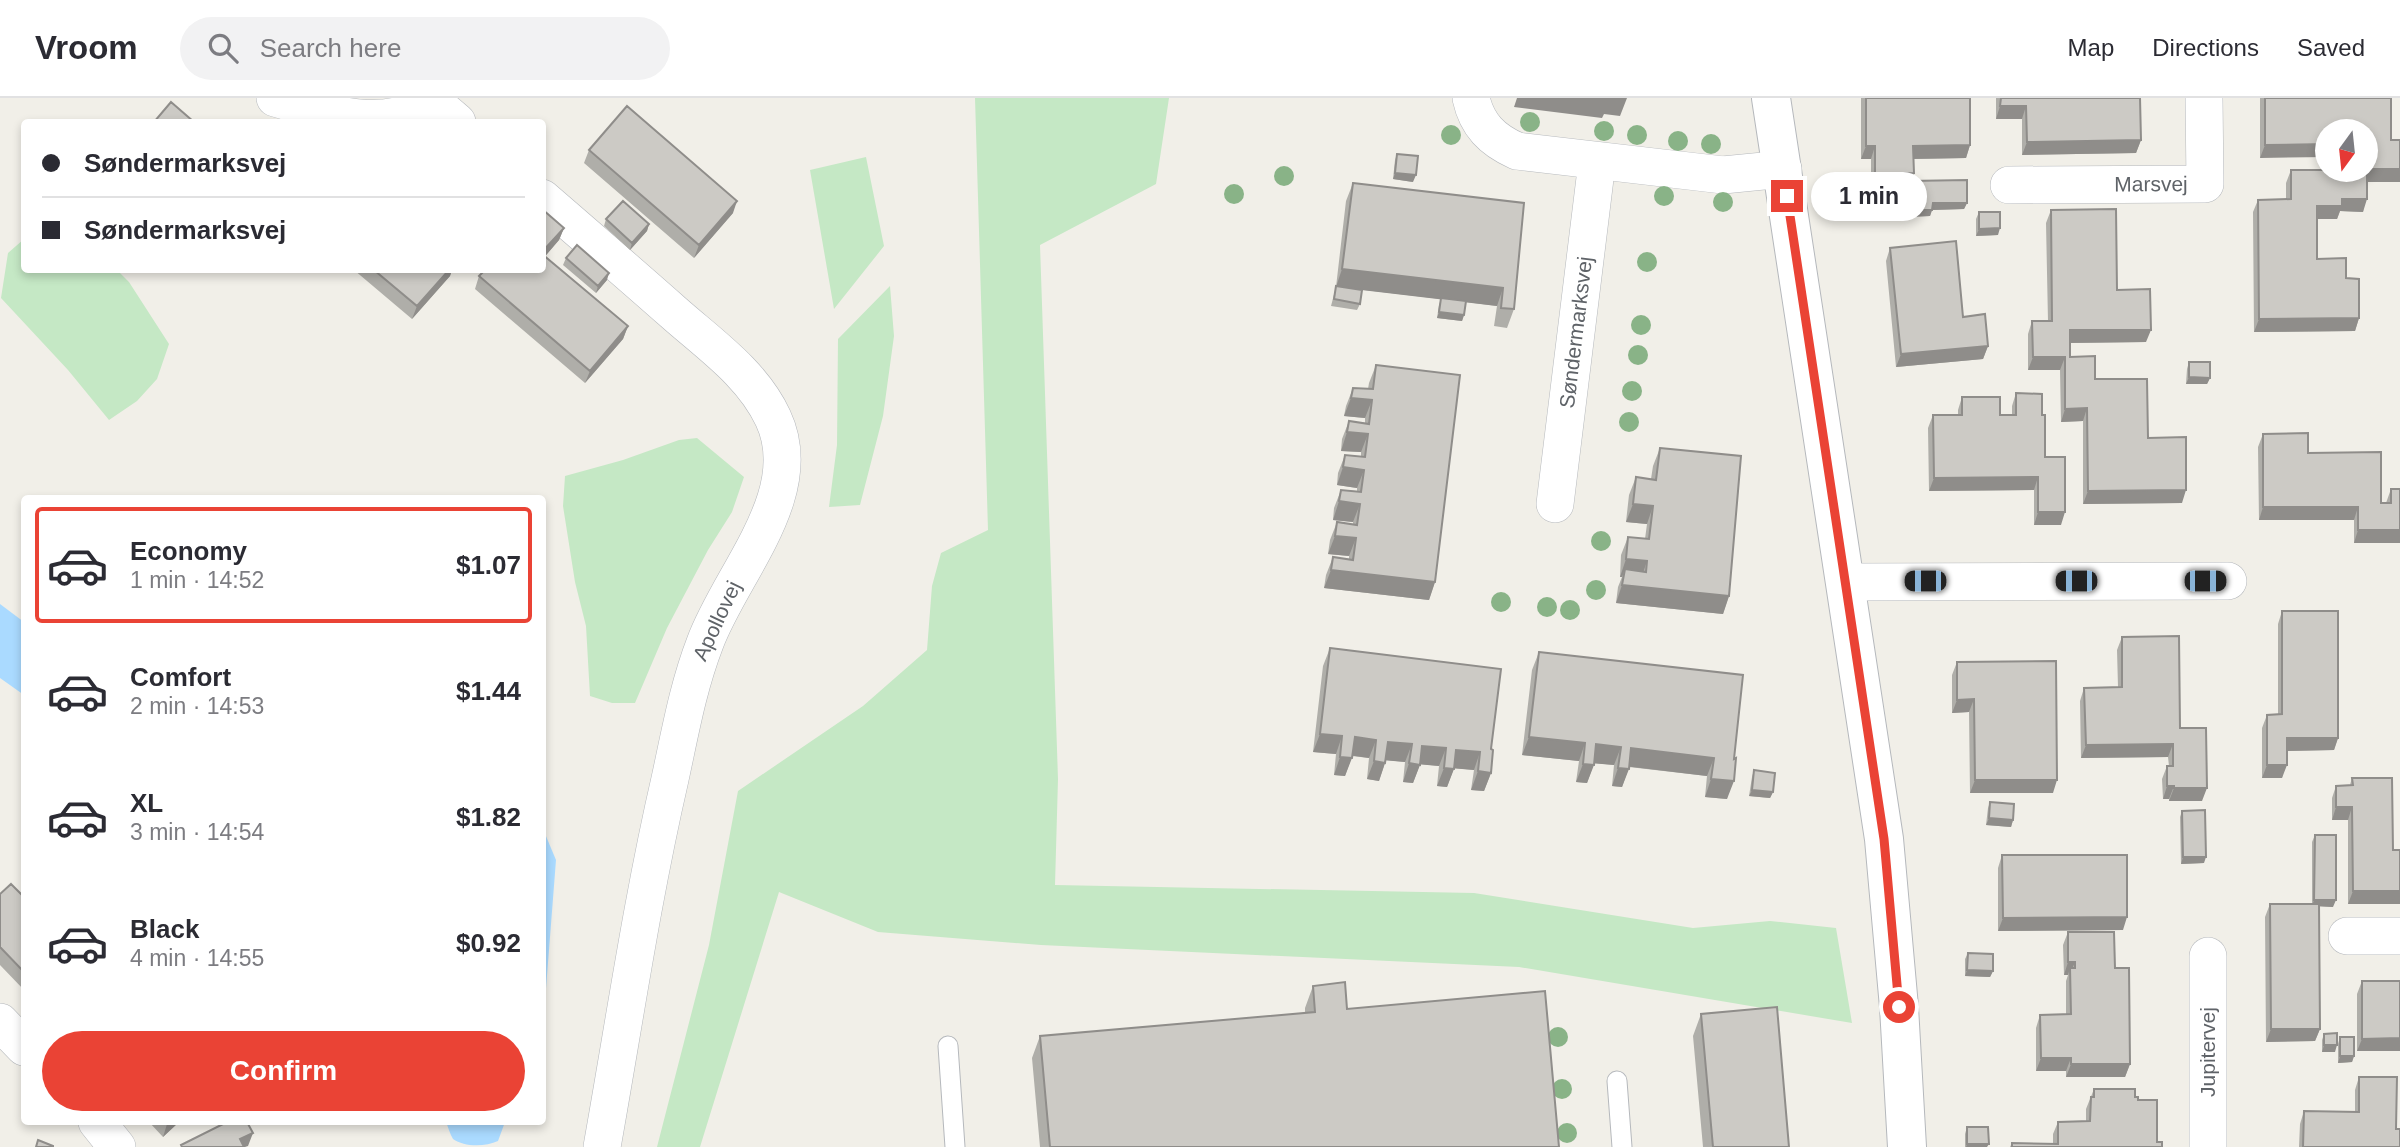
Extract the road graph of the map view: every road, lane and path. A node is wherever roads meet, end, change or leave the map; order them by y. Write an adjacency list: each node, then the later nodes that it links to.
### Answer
1 (275, 98): 5 (street)
2 (1471, 98): 6 (street)
3 (1771, 98): 7 (street)
4 (2204, 98): 8 (street, Marsvej)
5 (439, 107)
6 (1597, 162): 7 (street); 10 (street, Søndermarksvej)
7 (1783, 169): 12 (street)
8 (2009, 185)
9 (546, 201): 22 (street, Apollovej)
10 (1555, 504)
11 (2228, 581): 12 (street)
12 (1846, 582): 25 (street)
13 (2347, 936): 14 (street)
14 (2400, 936)
15 (2208, 956): 26 (street, Jupitervej)
16 (0, 1022): 17 (street)
17 (21, 1044)
18 (948, 1046): 23 (lane)
19 (1617, 1081): 24 (lane)
20 (99, 1125): 21 (street)
21 (117, 1147)
22 (602, 1147)
23 (955, 1147)
24 (1622, 1147)
25 (1907, 1147)
26 (2208, 1147)

